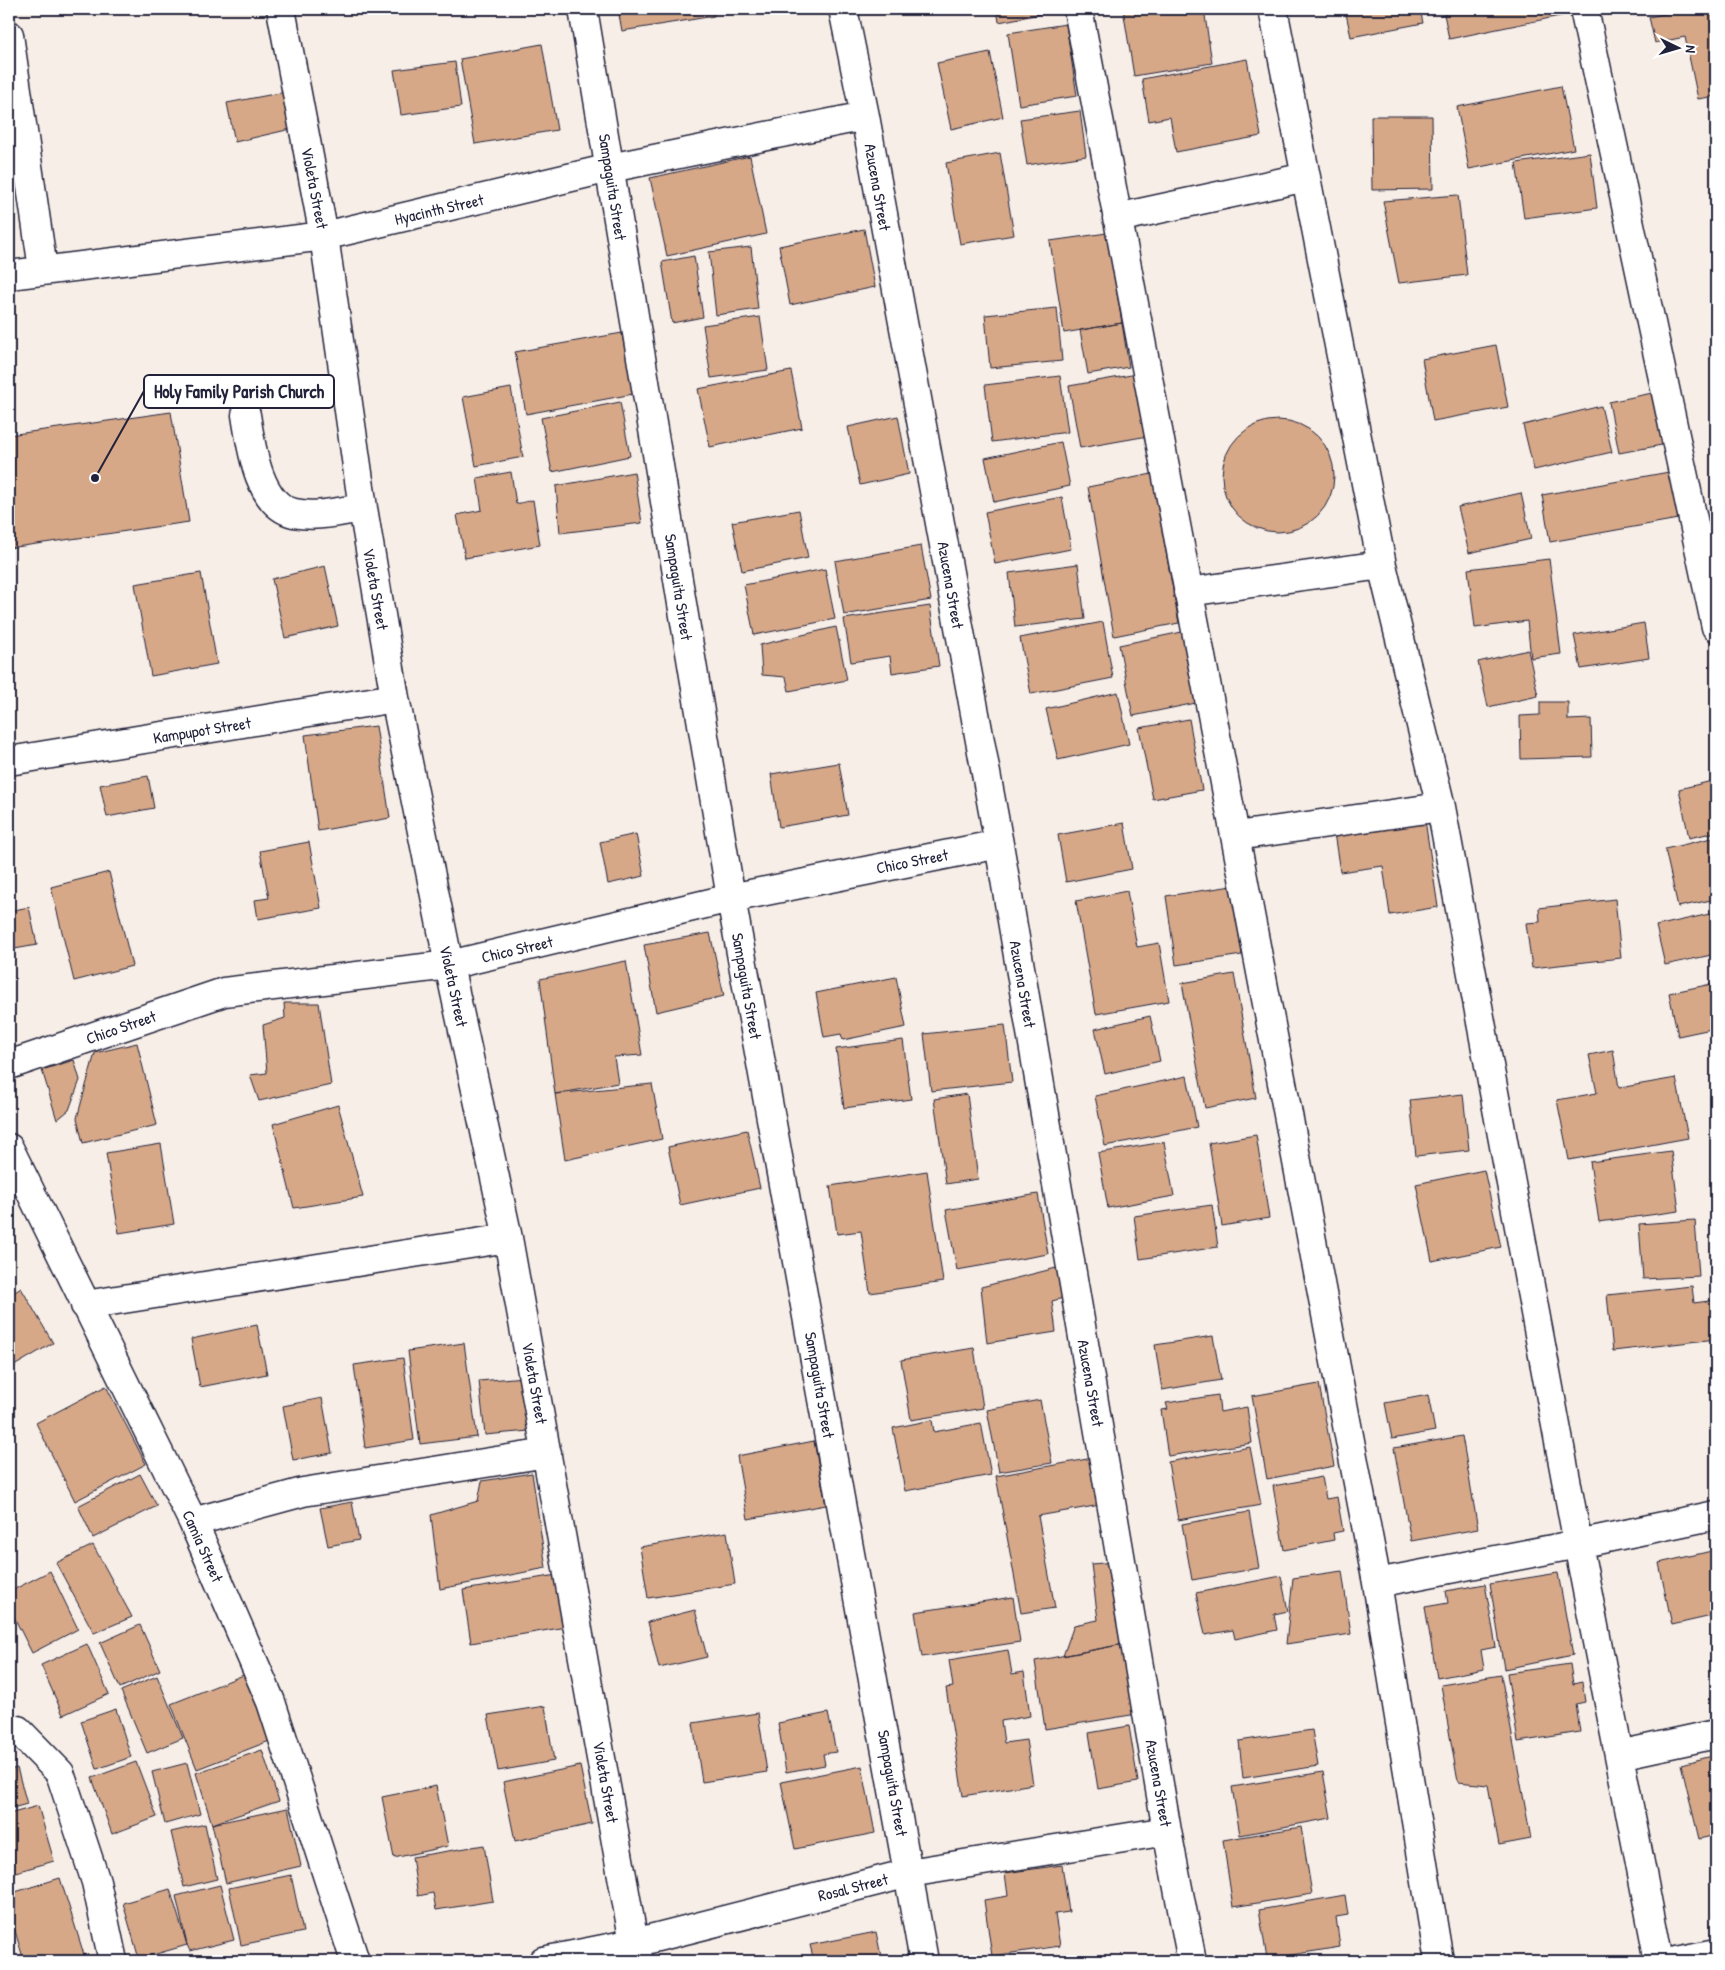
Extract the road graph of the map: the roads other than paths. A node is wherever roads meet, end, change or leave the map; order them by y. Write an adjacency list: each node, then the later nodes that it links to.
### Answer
1 (281, 9): 12 (street, Violeta Street)
2 (583, 9): 9 (street, Sampaguita Street)
3 (843, 9): 8 (street, Azucena Street)
4 (1078, 9): 11 (street)
5 (1273, 9): 10 (street)
6 (1584, 9): 19 (street)
7 (9, 34): 13 (street)
8 (865, 116): 9 (street, Hyacinth Street); 24 (street, Azucena Street)
9 (610, 168): 12 (street, Hyacinth Street); 25 (street, Sampaguita Street)
10 (1306, 177): 11 (street); 17 (street)
11 (1117, 218): 18 (street)
12 (324, 236): 13 (street, Hyacinth Street); 16 (street, Violeta Street)
13 (44, 269): 14 (street, Hyacinth Street)
14 (9, 275)
15 (246, 415): 16 (street)
16 (363, 508): 20 (street, Violeta Street)
17 (1382, 565): 18 (street); 22 (street)
18 (1188, 592): 23 (street)
19 (1716, 627)
20 (395, 698): 21 (street, Kampupot Street); 26 (street, Violeta Street)
21 (9, 760)
22 (1441, 807): 23 (street); 34 (street)
23 (1236, 836): 35 (street)
24 (999, 844): 25 (street, Chico Street); 39 (street, Azucena Street)
25 (731, 898): 26 (street, Chico Street); 40 (street, Sampaguita Street)
26 (449, 965): 27 (street, Chico Street); 29 (street, Violeta Street)
27 (9, 1065)
28 (9, 1148): 30 (street, Camia Street)
29 (508, 1238): 30 (street); 31 (street, Violeta Street)
30 (85, 1305): 33 (street, Camia Street)
31 (547, 1452): 33 (street); 41 (street, Violeta Street)
32 (1716, 1515): 34 (street)
33 (193, 1522): 44 (street, Camia Street)
34 (1578, 1544): 35 (street); 38 (street)
35 (1377, 1583): 48 (street)
36 (9, 1734): 43 (street)
37 (1716, 1734): 38 (street)
38 (1619, 1755): 49 (street)
39 (1167, 1831): 40 (street, Rosal Street); 47 (street, Azucena Street)
40 (909, 1873): 41 (street, Rosal Street); 46 (street, Sampaguita Street)
41 (637, 1952): 45 (street, Rosal Street)
42 (1716, 1953): 50 (street)
43 (113, 1961)
44 (355, 1961)
45 (543, 1961)
46 (924, 1961)
47 (1192, 1961)
48 (1439, 1961)
49 (1659, 1961)
50 (1676, 1961)

